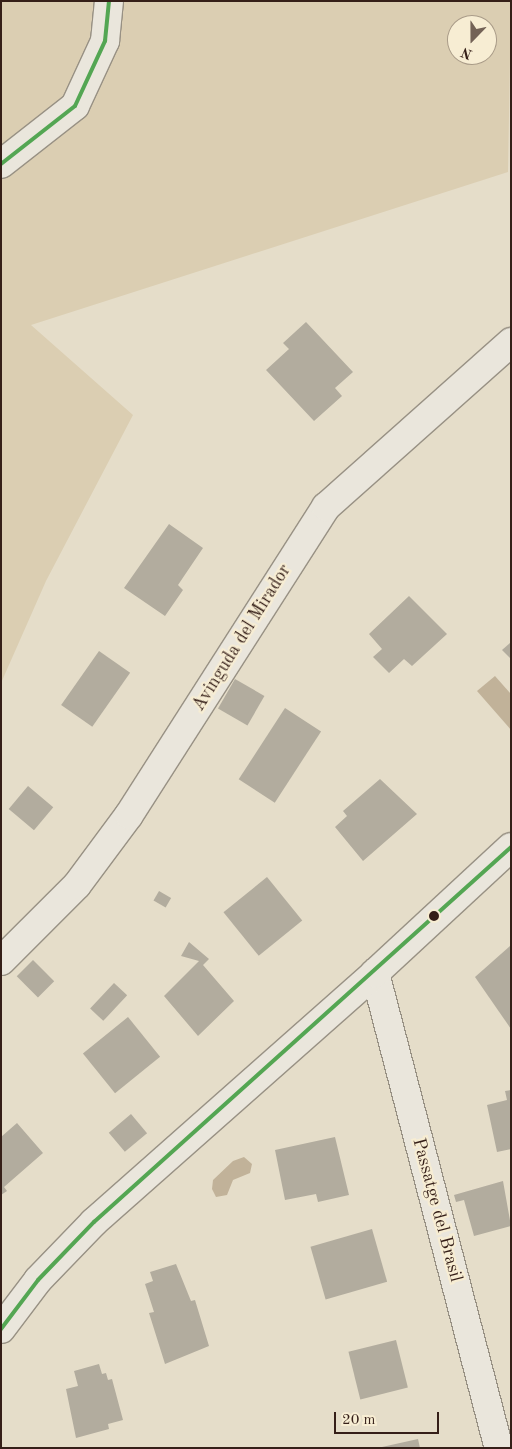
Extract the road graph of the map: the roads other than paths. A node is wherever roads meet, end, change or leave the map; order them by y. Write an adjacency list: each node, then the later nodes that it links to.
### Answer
1 (109, 1): 2 (street)
2 (1, 164)
3 (511, 342): 5 (street, Avinguda del Mirador)
4 (511, 846): 6 (street)
5 (1, 961)
6 (375, 973): 7 (street); 8 (street, Passatge del Brasil)
7 (1, 1329)
8 (498, 1448)

